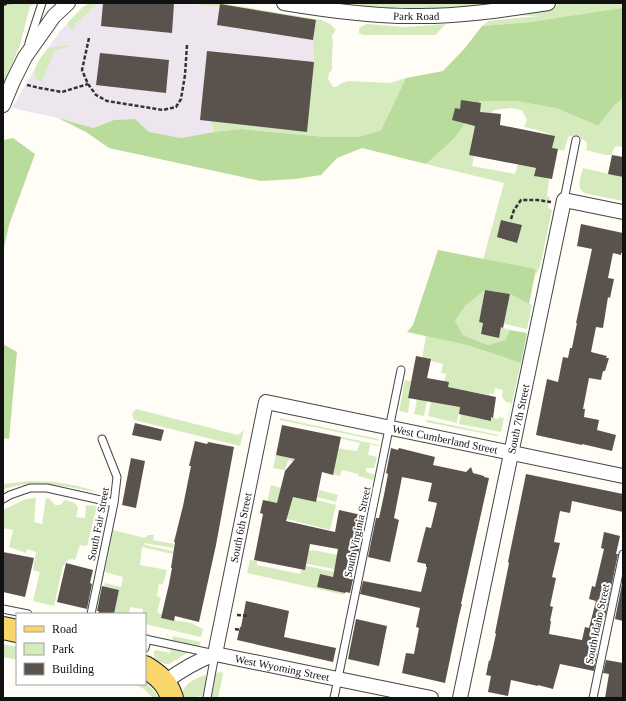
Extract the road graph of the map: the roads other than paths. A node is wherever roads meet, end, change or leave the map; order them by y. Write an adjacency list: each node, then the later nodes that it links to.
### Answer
1 (42, 3): 5 (lane)
2 (68, 3): 5 (street)
3 (284, 3): 4 (street, Park Road)
4 (548, 3)
5 (25, 57): 6 (street)
6 (3, 105)
7 (576, 140): 8 (lane, South 7th Street)
8 (563, 202): 9 (street); 14 (street, South 7th Street)
9 (623, 212)
10 (401, 370): 12 (lane, South Virginia Street)
11 (266, 402): 12 (street, West Cumberland Street); 25 (street, South 6th Street)
12 (389, 428): 14 (street, West Cumberland Street); 27 (lane, South Virginia Street)
13 (102, 439): 17 (lane, South Fair Street)
14 (511, 453): 15 (street, West Cumberland Street); 32 (street, South 7th Street)
15 (623, 476)
16 (3, 499): 17 (lane)
17 (114, 503): 21 (lane, South Fair Street)
18 (623, 554): 33 (lane, South Idaho Street)
19 (3, 609): 20 (lane)
20 (23, 613)
21 (91, 613)
22 (3, 628): 23 (main road)
23 (16, 631)
24 (146, 639): 25 (lane)
25 (215, 654): 27 (street, West Wyoming Street); 28 (street); 29 (lane)
26 (146, 668): 28 (main road)
27 (338, 679): 30 (lane, South Virginia Street); 31 (street, West Wyoming Street)
28 (169, 690)
29 (207, 698)
30 (334, 698)
31 (431, 698)
32 (460, 698)
33 (593, 698)

